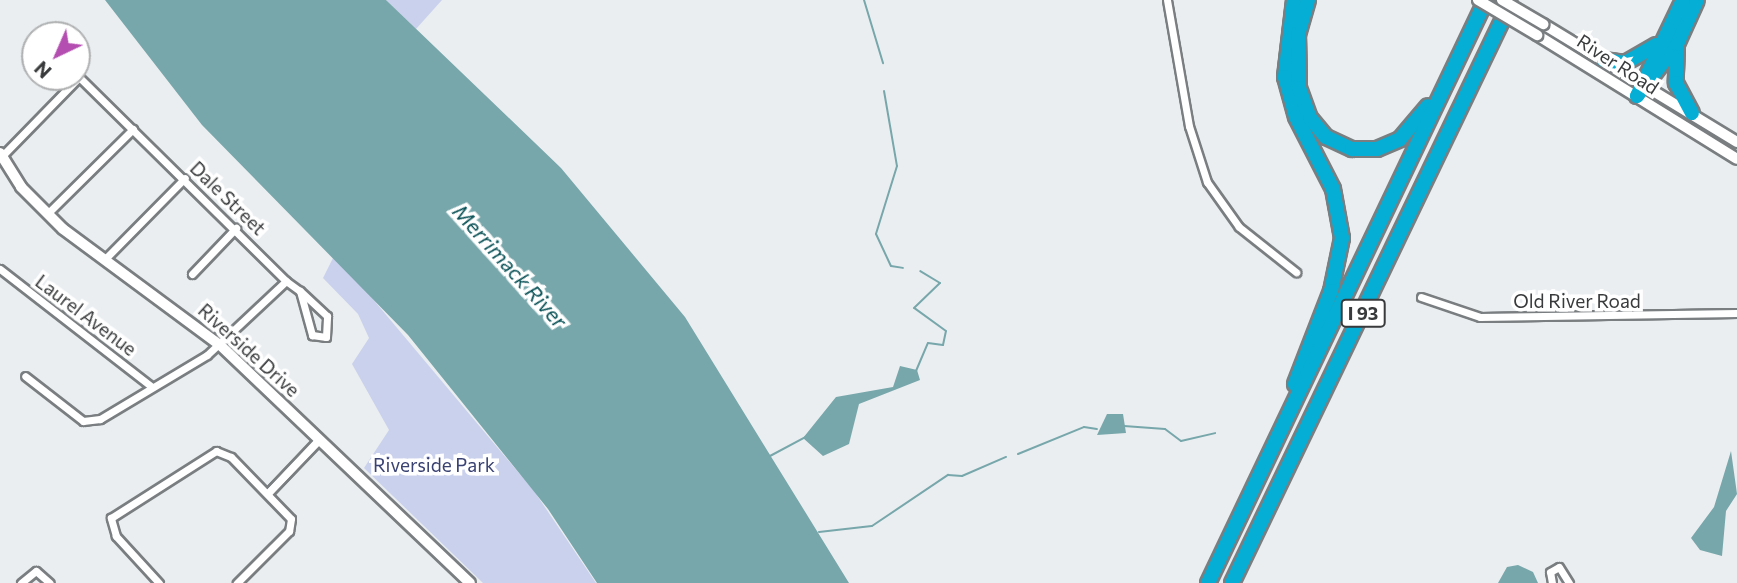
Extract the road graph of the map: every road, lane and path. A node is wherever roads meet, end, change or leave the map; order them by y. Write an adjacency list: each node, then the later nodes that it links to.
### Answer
1 (1167, 0): 25 (street)
2 (1294, 0): 35 (highway)
3 (1308, 0): 13 (highway)
4 (1478, 0): 14 (main road, River Road, bridge)
5 (1486, 0): 13 (highway, I 93)
6 (1502, 0): 12 (main road, River Road, bridge)
7 (1511, 0): 43 (highway, I 93)
8 (1683, 0): 10 (highway)
9 (1697, 0): 11 (highway)
10 (1660, 42): 12 (highway); 14 (highway)
11 (1678, 44): 14 (highway); 15 (highway)
12 (1604, 60): 14 (main road, River Road)
13 (1453, 70): 35 (highway, I 93)
14 (1642, 88): 15 (main road, River Road); 19 (main road, River Road)
15 (1692, 113): 17 (main road, River Road)
16 (133, 128): 18 (street, Dale Street); 20 (street, Dale Street); 21 (street)
17 (1737, 142)
18 (1, 155): 21 (main road, Riverside Drive)
19 (1737, 159)
20 (185, 178): 22 (street, Dale Street); 23 (street)
21 (47, 215): 23 (main road, Riverside Drive)
22 (236, 228): 26 (street); 27 (street, Dale Street)
23 (104, 260): 31 (main road, Riverside Drive)
24 (0, 269): 33 (street, Laurel Avenue)
25 (1296, 272)
26 (192, 274)
27 (286, 281): 28 (street, Dale Street); 31 (street)
28 (300, 290): 28 (street, Dale Street)
29 (1421, 297): 30 (street, Old River Road)
30 (1737, 313)
31 (220, 345): 33 (street); 34 (main road, Riverside Drive)
32 (25, 376): 33 (street)
33 (152, 387)
34 (319, 439): 36 (street); 41 (main road, Riverside Drive)
35 (1271, 455): 42 (highway, I 93)
36 (268, 493): 39 (street); 40 (street)
37 (21, 583): 38 (street)
38 (50, 583)
39 (159, 583)
40 (237, 583)
41 (470, 583)
42 (1208, 583)
43 (1232, 583)
44 (1552, 583): 45 (street)
45 (1569, 583)

